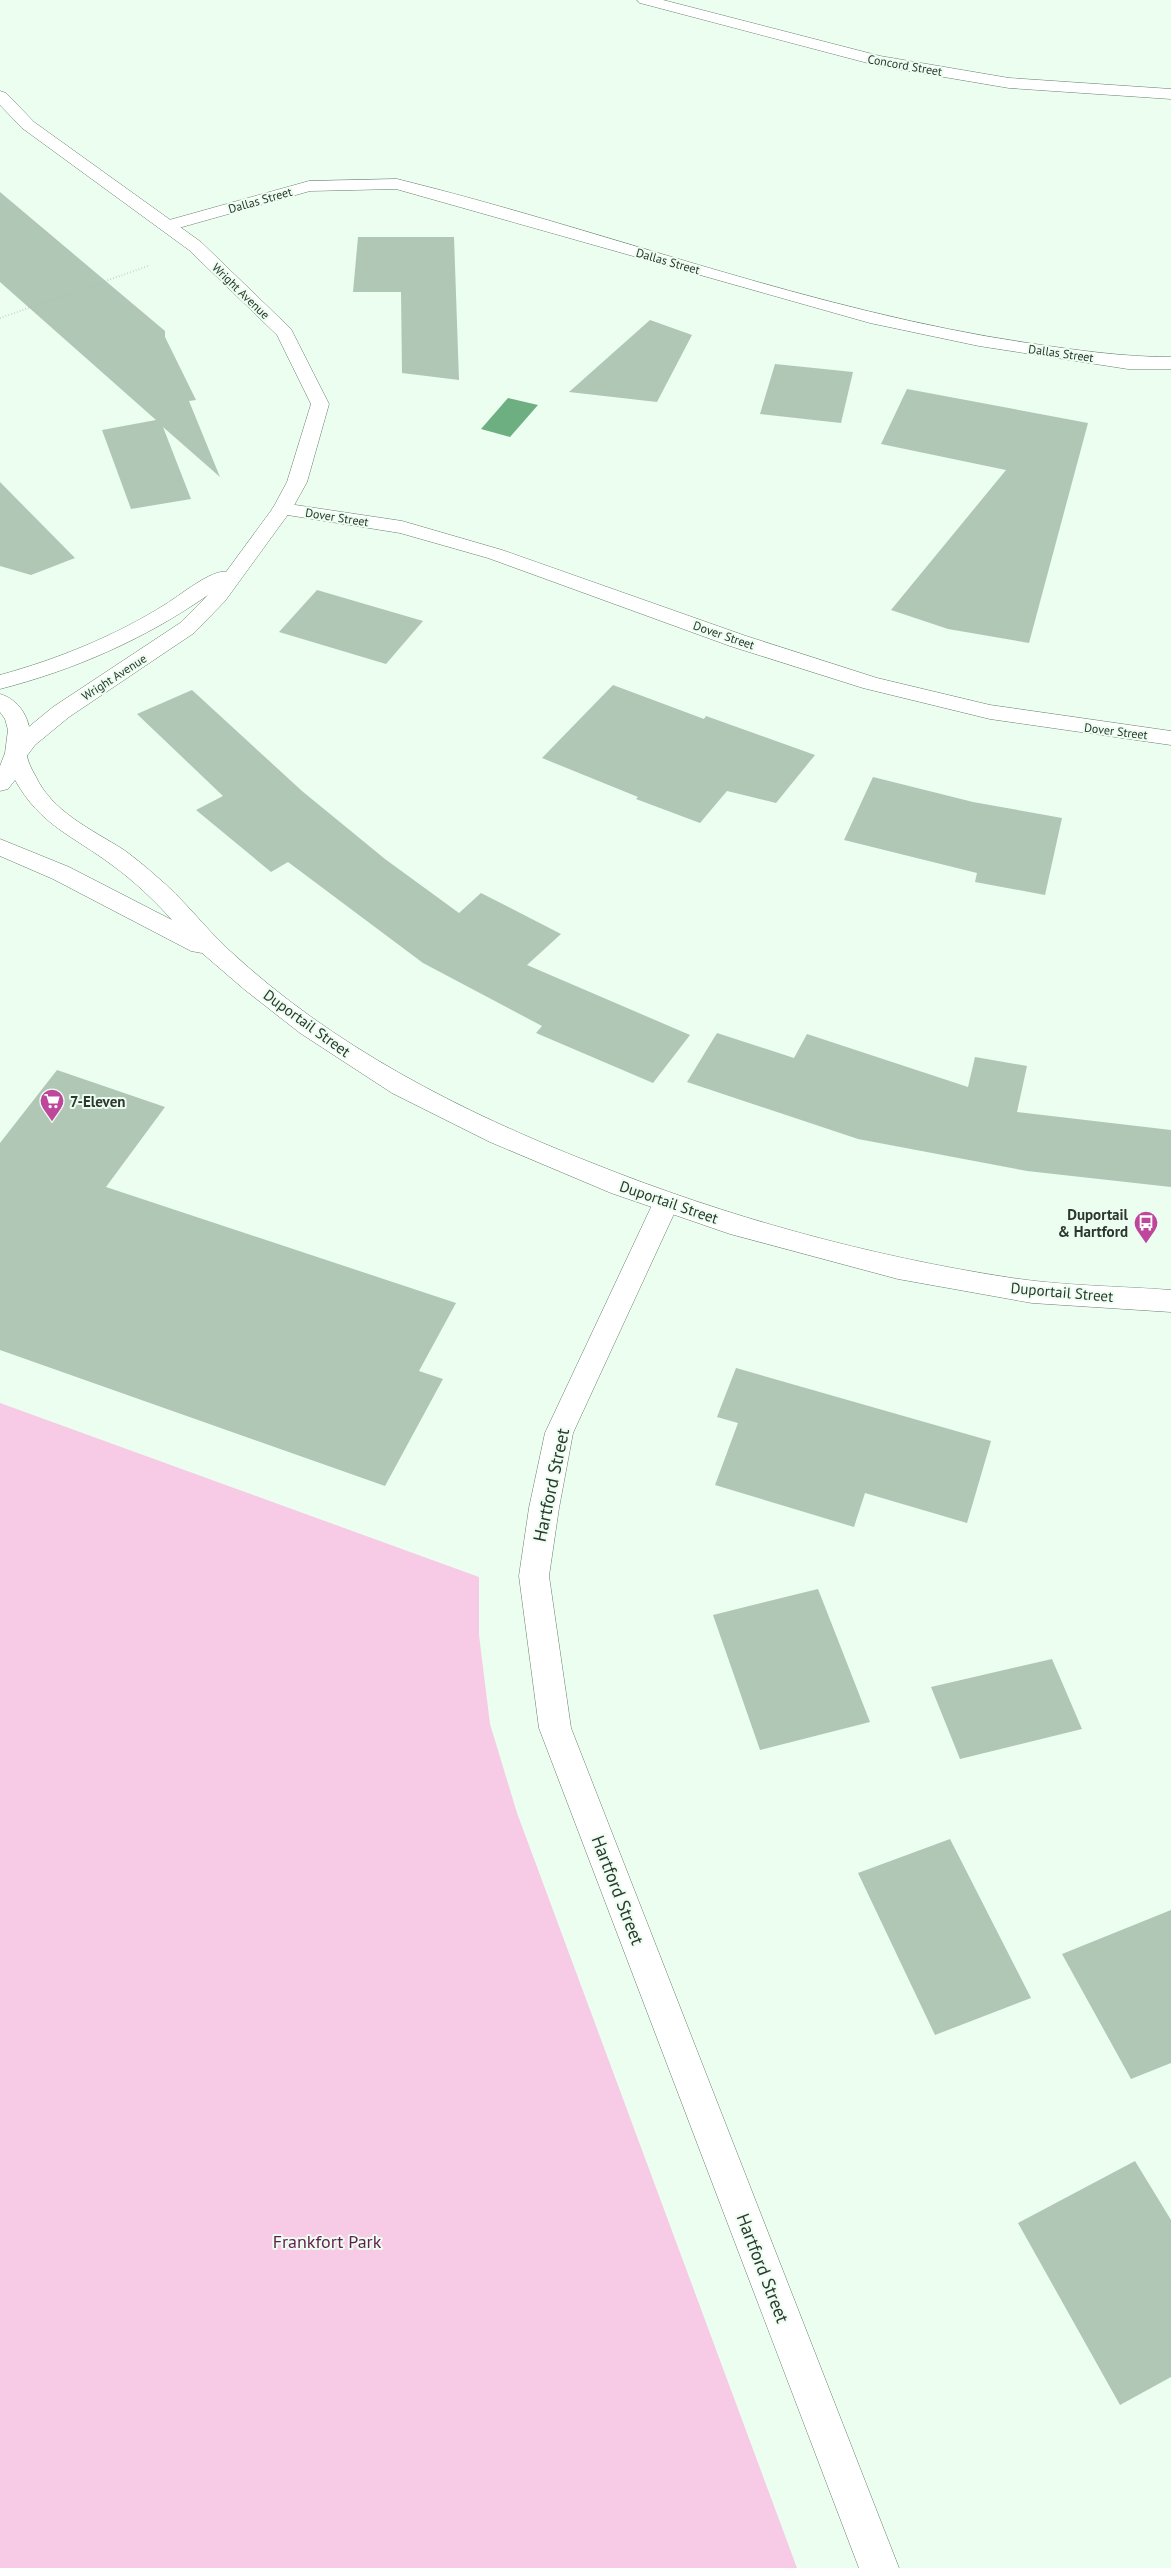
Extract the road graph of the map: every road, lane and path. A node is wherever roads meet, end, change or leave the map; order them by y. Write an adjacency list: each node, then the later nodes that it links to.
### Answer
1 (645, 0): 2 (street, Concord Street)
2 (1171, 94)
3 (0, 96): 4 (street, Wright Avenue)
4 (168, 226): 7 (street, Dallas Street); 8 (street, Wright Avenue)
5 (155, 264): 6 (path)
6 (0, 318)
7 (1171, 363)
8 (282, 509): 9 (street, Wright Avenue); 12 (street, Dover Street)
9 (248, 556): 10 (street, Wright Avenue); 13 (street, Wright Avenue)
10 (0, 682)
11 (0, 701): 13 (street)
12 (1171, 738)
13 (17, 754): 14 (street, Wright Avenue); 16 (street, Duportail Street)
14 (0, 784)
15 (0, 847): 16 (street, Duportail Street)
16 (221, 956): 17 (street, Duportail Street)
17 (666, 1203): 18 (street, Duportail Street); 19 (street, Hartford Street)
18 (1171, 1301)
19 (879, 2568)

